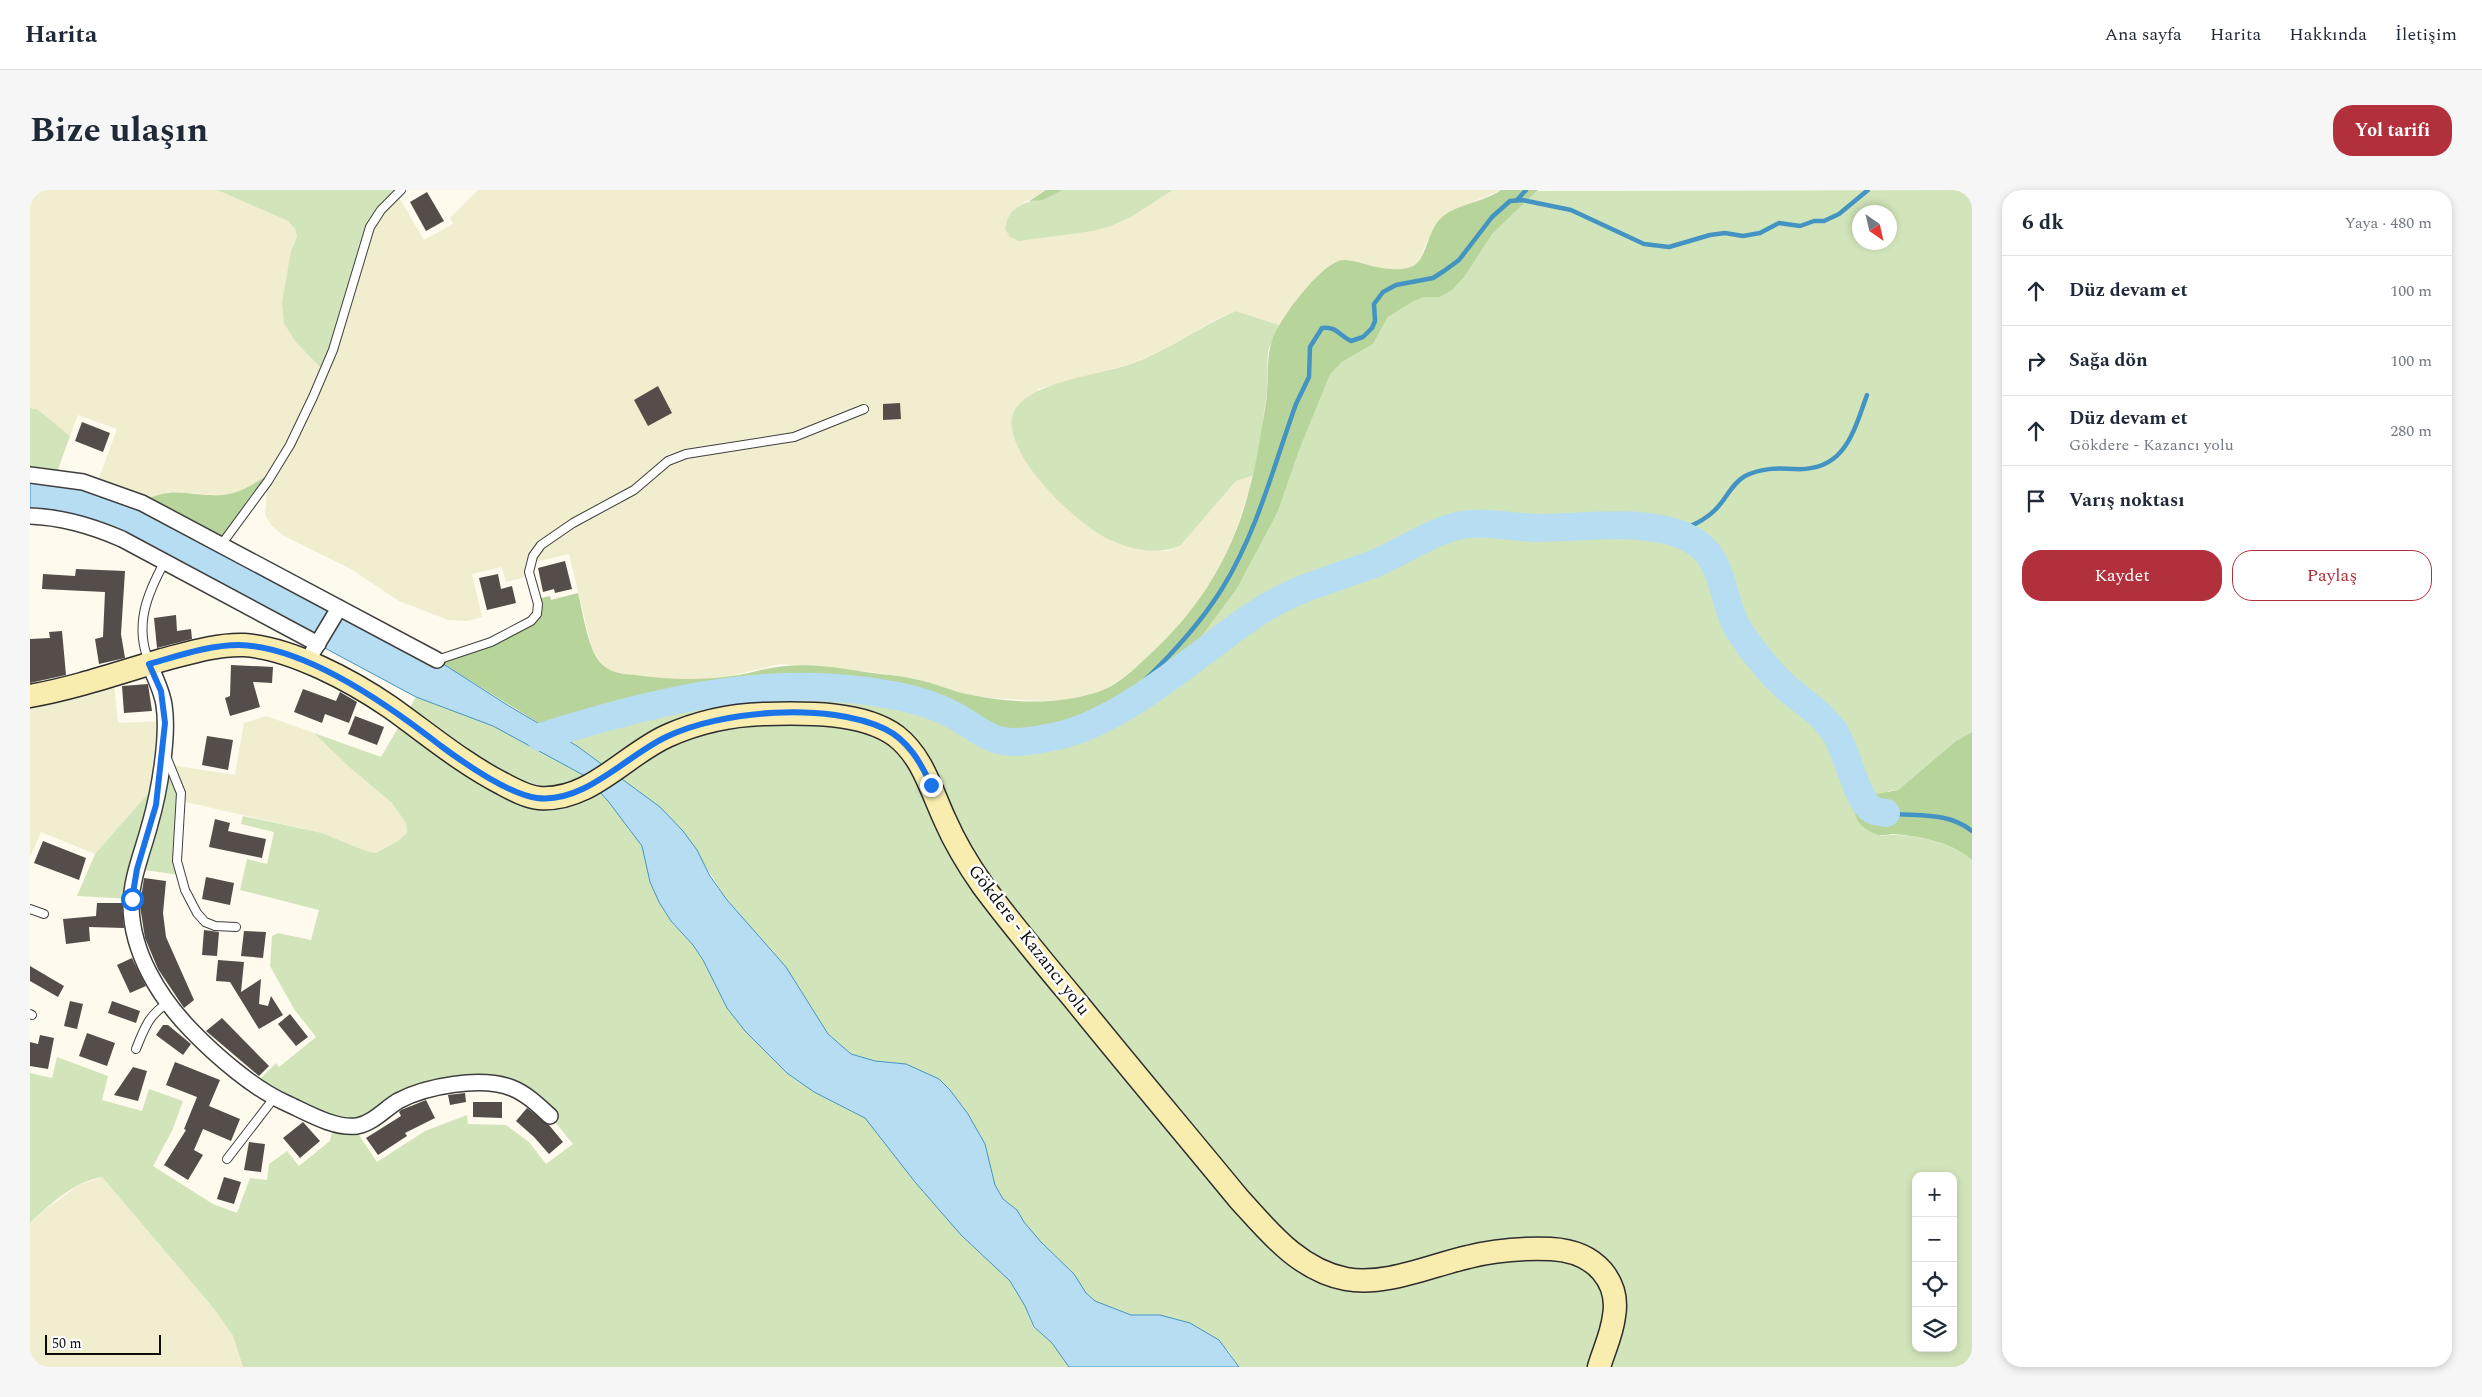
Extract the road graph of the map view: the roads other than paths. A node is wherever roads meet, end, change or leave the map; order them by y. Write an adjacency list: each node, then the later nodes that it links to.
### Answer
1 (400, 190): 5 (lane)
2 (864, 409): 9 (lane)
3 (30, 475): 5 (street)
4 (30, 516): 6 (street)
5 (221, 545): 7 (street)
6 (165, 561): 8 (street); 10 (lane)
7 (337, 612): 8 (street); 9 (street)
8 (316, 648): 10 (street, Gökdere - Kazancı yolu); 21 (street, Gökdere - Kazancı yolu)
9 (437, 660)
10 (149, 664): 11 (street, Gökdere - Kazancı yolu); 12 (street)
11 (30, 696)
12 (162, 750): 15 (lane); 16 (street)
13 (30, 909): 14 (lane)
14 (44, 914)
15 (236, 927)
16 (168, 1003): 17 (lane); 18 (street)
17 (136, 1048)
18 (274, 1098): 19 (street); 20 (lane)
19 (550, 1116)
20 (227, 1159)
21 (1598, 1367)

